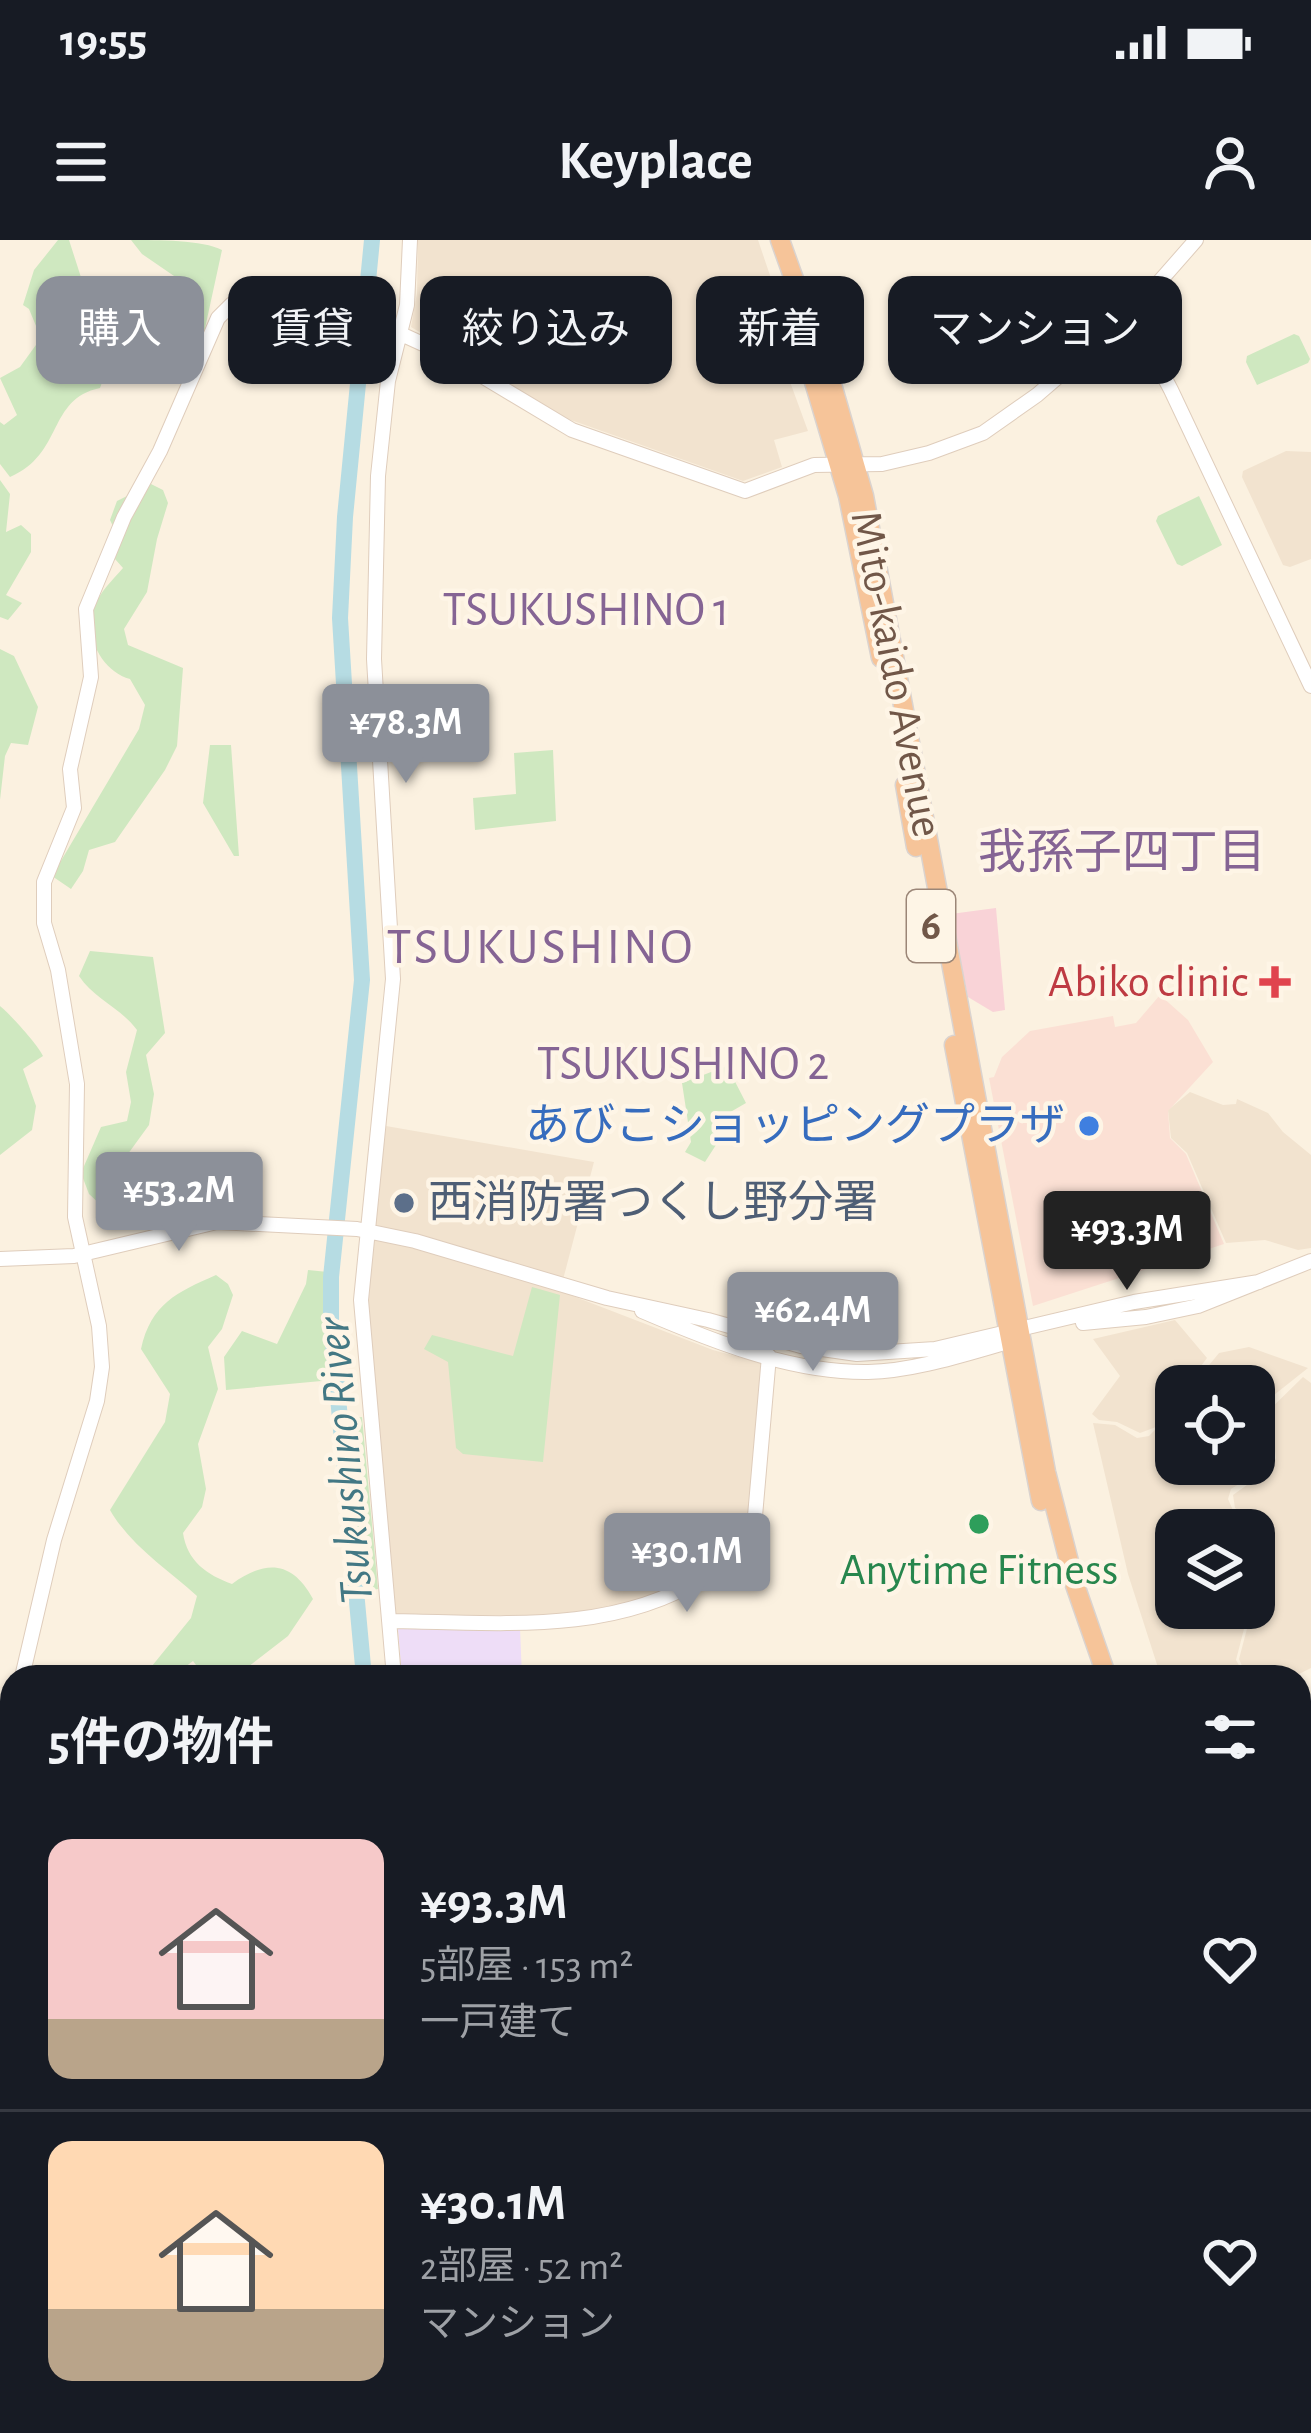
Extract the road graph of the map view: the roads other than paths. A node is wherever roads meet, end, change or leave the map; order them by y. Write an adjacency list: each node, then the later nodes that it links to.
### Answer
1 (410, 240): 6 (street)
2 (768, 240): 9 (highway, Mito-kaido Avenue / 6)
3 (780, 240): 9 (highway, Mito-kaido Avenue / 6)
4 (1196, 240): 5 (street)
5 (1164, 276)
6 (401, 334): 9 (street); 11 (street); 12 (street)
7 (1049, 384): 9 (street)
8 (1166, 384): 10 (street)
9 (848, 465): 16 (highway, Mito-kaido Avenue / 6)
10 (1311, 686)
11 (365, 1230): 12 (street); 15 (street); 18 (street)
12 (81, 1255): 13 (street); 19 (street)
13 (0, 1259)
14 (1311, 1261): 16 (street)
15 (621, 1302): 16 (street); 17 (street)
16 (1015, 1335): 17 (street); 21 (highway, Mito-kaido Avenue / 6); 22 (highway, Mito-kaido Avenue / 6)
17 (769, 1356): 18 (street)
18 (389, 1621): 20 (street)
19 (25, 1665)
20 (393, 1665)
21 (1092, 1665)
22 (1104, 1665)

